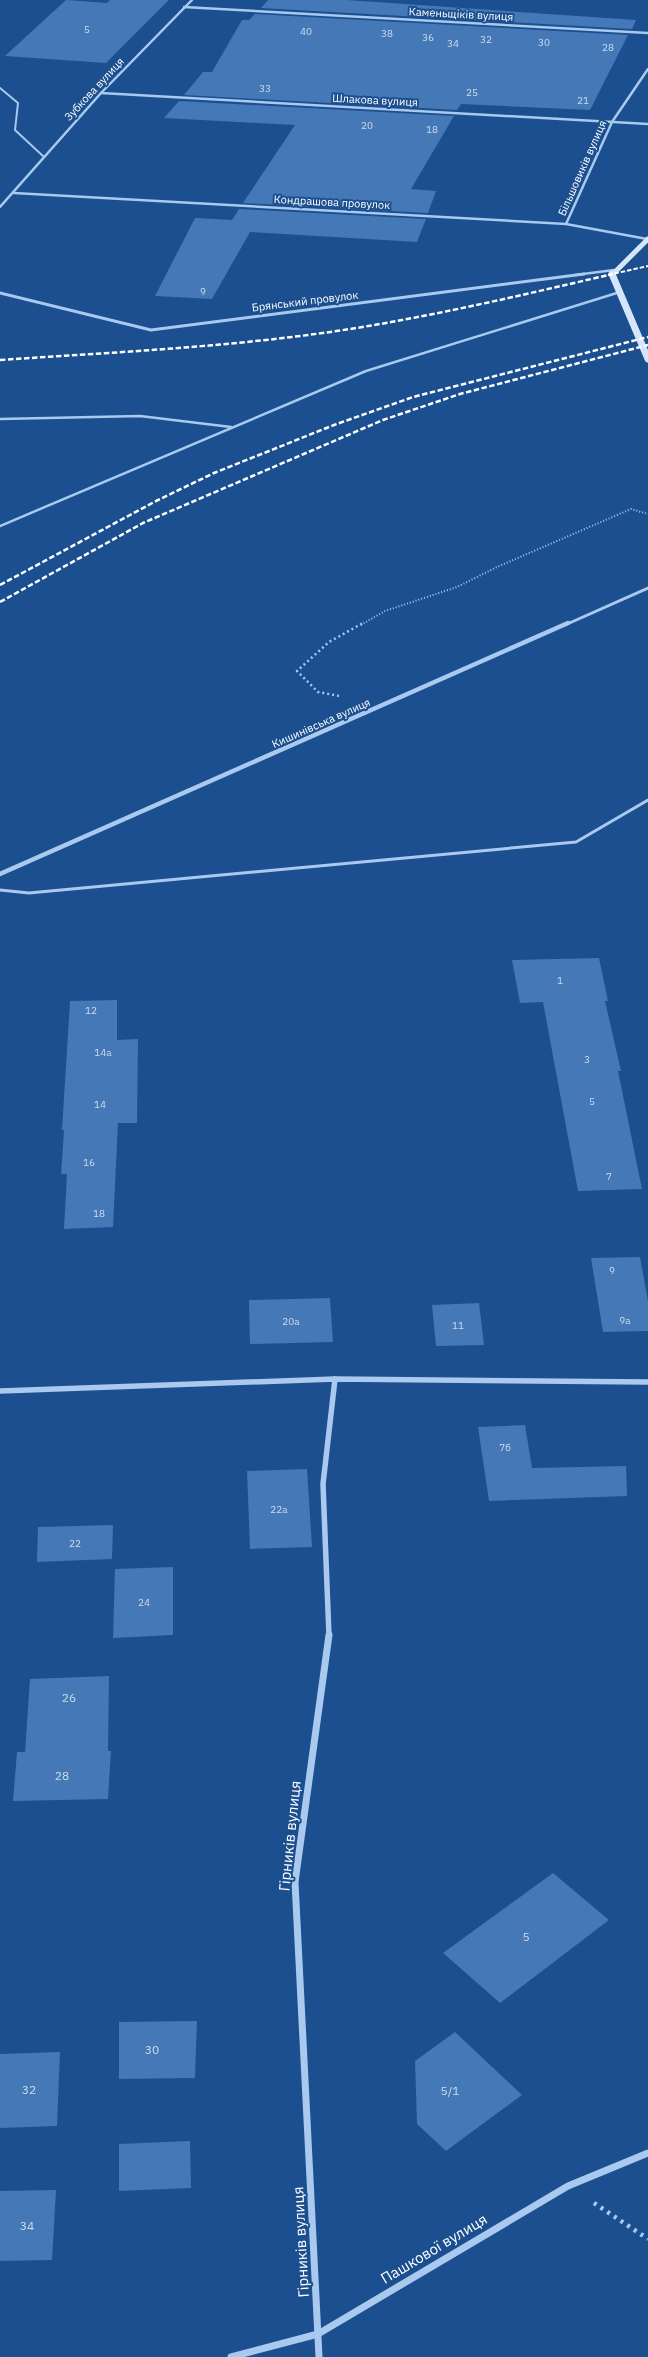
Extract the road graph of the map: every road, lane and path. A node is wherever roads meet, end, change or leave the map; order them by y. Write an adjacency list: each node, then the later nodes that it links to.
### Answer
1 (192, 0): 2 (street, Зубкова вулиця)
2 (184, 7): 3 (street, Каменьщіків вулиця); 6 (street, Зубкова вулиця)
3 (648, 33)
4 (648, 68): 7 (street, Більшовиків вулиця)
5 (0, 88): 9 (lane)
6 (101, 93): 7 (street, Шлакова вулиця); 9 (street, Зубкова вулиця)
7 (612, 122): 8 (street, Шлакова вулиця); 12 (street, Більшовиків вулиця)
8 (648, 124)
9 (44, 157): 10 (street, Зубкова вулиця)
10 (14, 193): 11 (street); 12 (street, Кондрашова провулок)
11 (0, 207)
12 (566, 224): 13 (street, Кондрашова провулок)
13 (648, 239): 14 (main road)
14 (614, 270): 15 (main road); 16 (street, Брянський провулок)
15 (620, 292): 17 (main road); 19 (lane)
16 (0, 293)
17 (648, 359)
18 (0, 419): 19 (lane)
19 (233, 428): 21 (lane)
20 (648, 514): 23 (path)
21 (0, 526)
22 (648, 588): 23 (street, Кишинівська вулиця)
23 (384, 705): 25 (street, Кишинівська вулиця)
24 (648, 800): 26 (lane)
25 (0, 874)
26 (0, 890)
27 (335, 1380): 28 (street); 29 (street); 33 (street, Гірників вулиця)
28 (648, 1382)
29 (0, 1391)
30 (648, 2153): 31 (street, Пашкової вулиця)
31 (568, 2186): 32 (path); 33 (street, Пашкової вулиця)
32 (648, 2239)
33 (318, 2334): 34 (street, Пашкової вулиця); 35 (street, Гірників вулиця)
34 (231, 2357)
35 (319, 2357)

